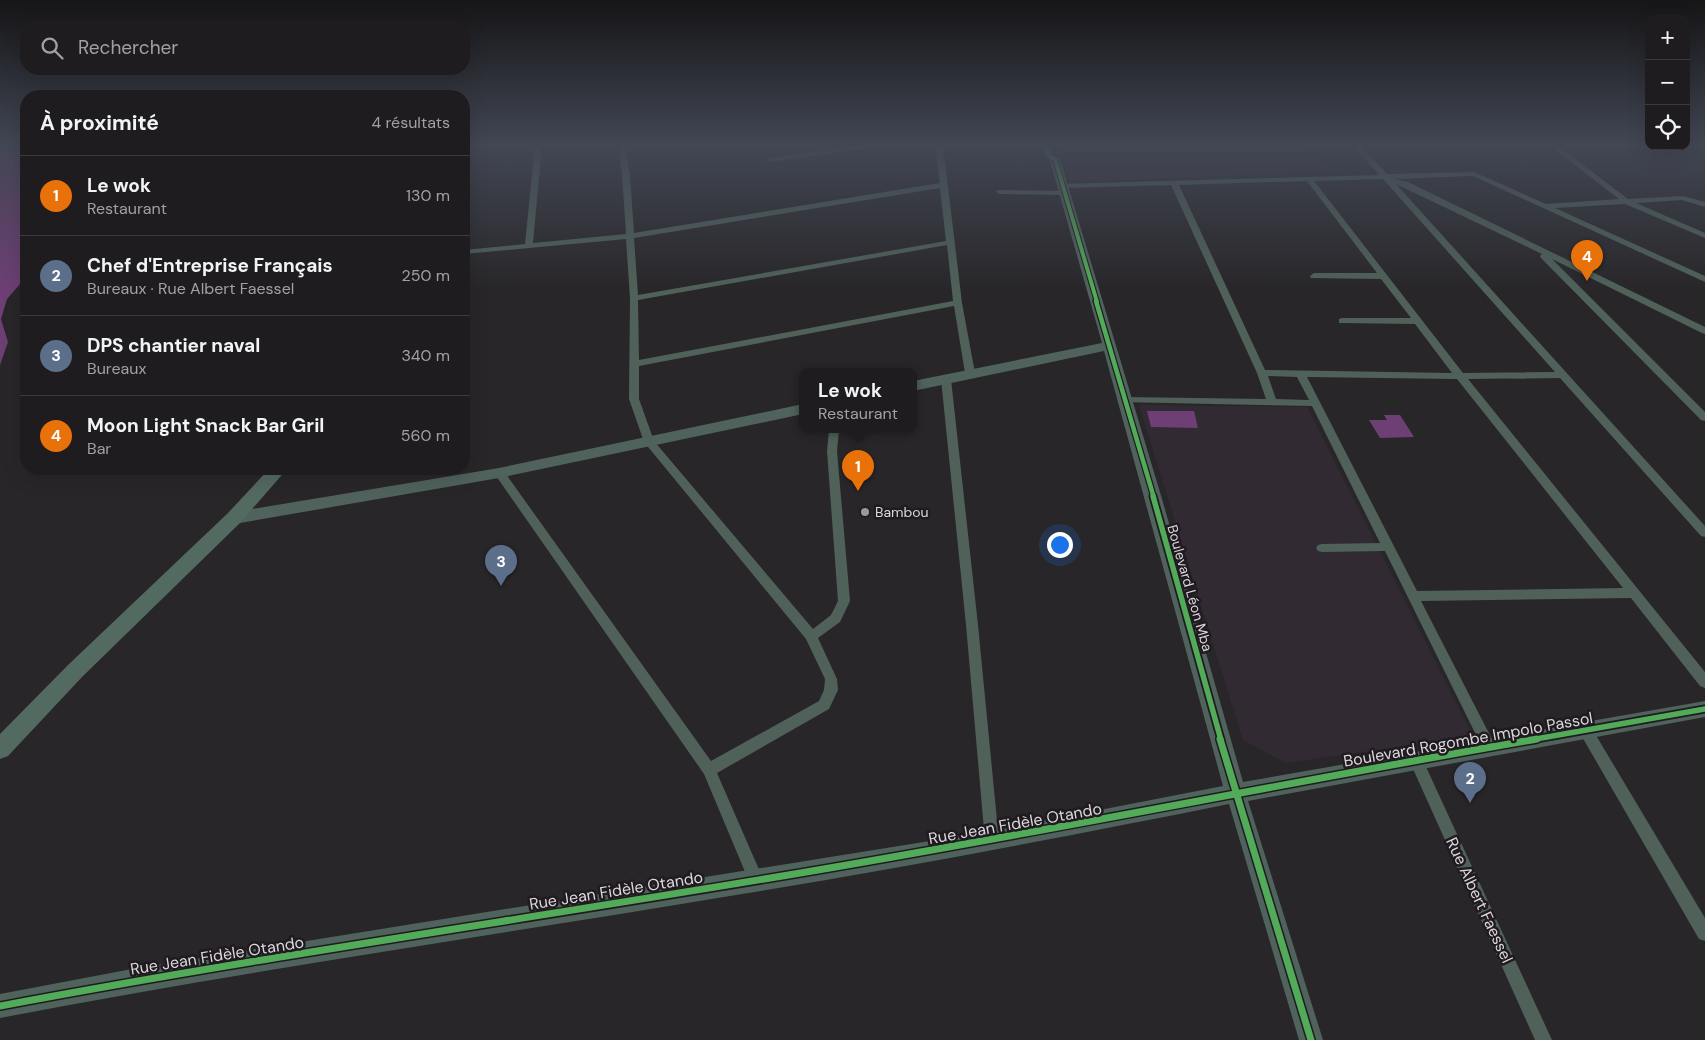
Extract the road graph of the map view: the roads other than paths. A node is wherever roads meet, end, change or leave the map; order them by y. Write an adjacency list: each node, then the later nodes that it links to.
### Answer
1 (534, 194): 20 (street)
2 (627, 194): 17 (street)
3 (891, 194): 17 (street)
4 (945, 194): 19 (street)
5 (1064, 194): 31 (street, Boulevard Léon Mba)
6 (1179, 194): 34 (street)
7 (1320, 194): 24 (street)
8 (1400, 194): 14 (street)
9 (1425, 194): 12 (street)
10 (1518, 194): 16 (street)
11 (1616, 194): 13 (street)
12 (1438, 200): 14 (street); 21 (street)
13 (1627, 202): 15 (street); 16 (street); 18 (street)
14 (1411, 205): 36 (street)
15 (1705, 205)
16 (1546, 206): 25 (street)
17 (630, 236): 20 (street); 26 (street)
18 (1705, 236)
19 (952, 242): 26 (street); 27 (street)
20 (529, 246): 22 (street)
21 (1536, 249): 30 (street); 44 (street)
22 (470, 251)
23 (1314, 276): 24 (street)
24 (1382, 276): 29 (street)
25 (1705, 279)
26 (634, 298): 32 (street)
27 (958, 303): 32 (street); 33 (street)
28 (1342, 321): 29 (street)
29 (1417, 321): 37 (street)
30 (1705, 331)
31 (1109, 346): 33 (street); 40 (street, Boulevard Léon Mba)
32 (635, 364): 46 (street)
33 (970, 373): 38 (street)
34 (1262, 373): 35 (street); 41 (street)
35 (1300, 374): 37 (street); 42 (street)
36 (1562, 375): 37 (street); 50 (street)
37 (1460, 376): 53 (street)
38 (946, 379): 39 (street); 64 (street)
39 (917, 385)
40 (1124, 400): 41 (street); 63 (street, Boulevard Léon Mba)
41 (1272, 402): 42 (street)
42 (1315, 403): 51 (street)
43 (799, 410): 46 (street)
44 (1705, 418)
45 (834, 433): 55 (street)
46 (649, 442): 47 (street); 55 (street)
47 (499, 473): 49 (street); 62 (street)
48 (273, 475): 49 (main road)
49 (234, 518): 60 (main road)
50 (1705, 533)
51 (1388, 547): 52 (street); 54 (street)
52 (1322, 548)
53 (1632, 592): 54 (street); 56 (street)
54 (1413, 596): 59 (street)
55 (811, 636): 62 (street)
56 (1705, 682)
57 (1705, 709): 58 (street, Boulevard Rogombe Impolo Passol)
58 (1586, 731): 59 (street, Boulevard Rogombe Impolo Passol); 66 (street)
59 (1489, 747): 61 (street, Boulevard Rogombe Impolo Passol)
60 (0, 749)
61 (1416, 760): 63 (street, Boulevard Rogombe Impolo Passol); 69 (street, Rue Albert Faessel)
62 (709, 770): 65 (street)
63 (1236, 795): 64 (street, Rue Jean Fidèle Otando); 68 (street, Boulevard Léon Mba)
64 (992, 841): 65 (street, Rue Jean Fidèle Otando)
65 (756, 881): 67 (street, Rue Jean Fidèle Otando)
66 (1705, 933)
67 (0, 1006)
68 (1311, 1040)
69 (1544, 1040)

